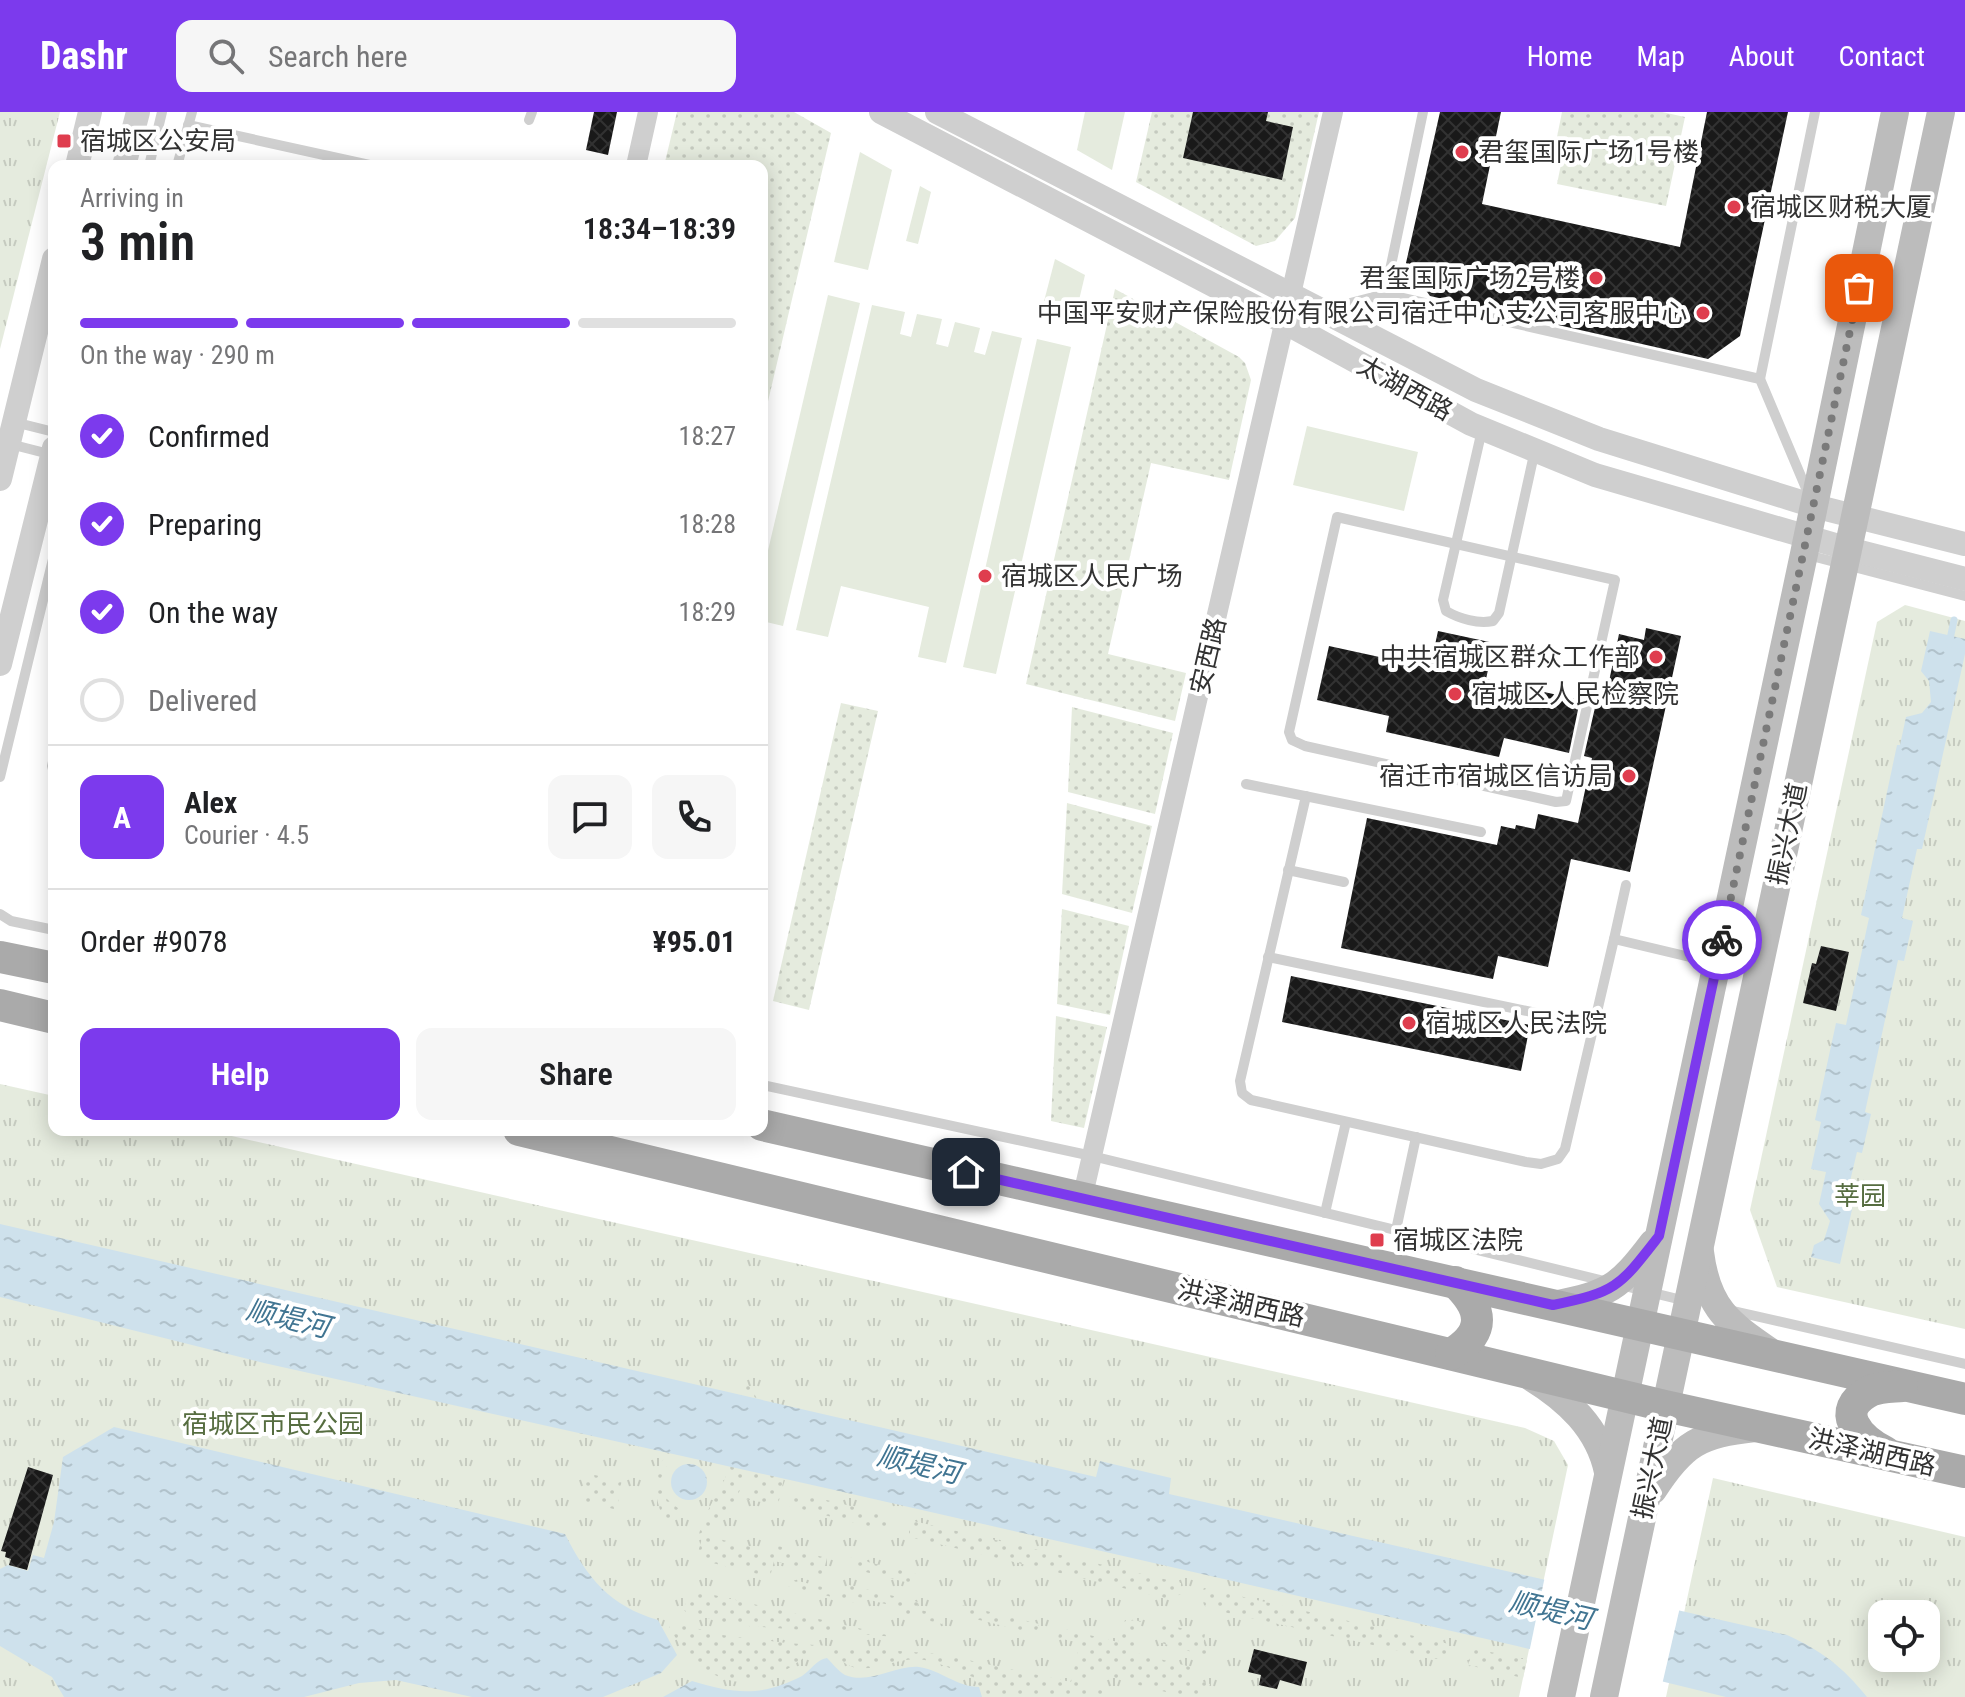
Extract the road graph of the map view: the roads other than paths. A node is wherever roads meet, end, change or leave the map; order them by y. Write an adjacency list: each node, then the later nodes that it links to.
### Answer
1 (90, 112): 14 (street)
2 (138, 112): 15 (street)
3 (162, 112): 16 (lane)
4 (192, 112): 13 (lane)
5 (648, 112): 19 (street)
6 (881, 112): 24 (street, 太湖西路)
7 (937, 112): 21 (street, 太湖西路)
8 (1333, 112): 21 (street, 安西路)
9 (1423, 112): 22 (lane)
10 (1815, 112): 27 (lane)
11 (1895, 112): 25 (main road, 振兴大道)
12 (1941, 112): 26 (main road, 振兴大道)
13 (188, 125): 17 (lane); 18 (lane)
14 (78, 160)
15 (126, 160)
16 (150, 160)
17 (179, 160)
18 (347, 160)
19 (637, 160)
20 (48, 283): 29 (street)
21 (1292, 294): 23 (street, 太湖西路); 24 (street, 安西路)
22 (1385, 294): 23 (lane); 27 (lane)
23 (1322, 310): 35 (street, 太湖西路)
24 (1286, 323): 28 (street, 太湖西路); 68 (street, 安西路)
25 (1847, 347): 26 (main road); 35 (main road, 振兴大道)
26 (1890, 357): 36 (main road, 振兴大道)
27 (1760, 379): 35 (lane)
28 (1482, 429): 32 (street, 太湖西路); 37 (lane)
29 (11, 433): 30 (lane); 31 (lane); 34 (street)
30 (48, 446)
31 (48, 446)
32 (1535, 450): 39 (street, 太湖西路); 40 (lane)
33 (48, 472): 45 (street)
34 (0, 479)
35 (1814, 506): 36 (street, 太湖西路); 39 (main road, 振兴大道)
36 (1856, 516): 38 (street, 太湖西路); 41 (main road, 振兴大道)
37 (1456, 544): 40 (lane); 40 (lane); 40 (lane)
38 (1965, 544)
39 (1806, 546): 41 (street, 太湖西路); 46 (main road, 振兴大道)
40 (1512, 557)
41 (1847, 557): 42 (street, 太湖西路); 44 (lane); 47 (main road, 振兴大道)
42 (1965, 579)
43 (48, 580): 48 (lane)
44 (1965, 596)
45 (0, 664)
46 (1771, 706): 47 (main road); 60 (main road, 振兴大道)
47 (1812, 718): 70 (main road, 振兴大道)
48 (0, 777)
49 (1246, 784): 50 (lane)
50 (1306, 796): 51 (lane); 52 (lane)
51 (1481, 832)
52 (1288, 870): 53 (lane); 59 (lane)
53 (1344, 882)
54 (1626, 885): 57 (lane)
55 (4, 918): 56 (lane)
56 (48, 929)
57 (1614, 939): 60 (lane); 62 (lane)
58 (8, 955): 61 (main road)
59 (1268, 957): 62 (lane); 64 (lane)
60 (1717, 963): 69 (main road, 振兴大道)
61 (48, 966)
62 (1594, 1025): 67 (lane)
63 (768, 1086): 68 (lane)
64 (1346, 1122): 67 (lane); 72 (lane)
65 (768, 1126): 71 (main road)
66 (544, 1136): 84 (main road, 洪泽湖西路)
67 (1416, 1137): 73 (lane)
68 (1092, 1156): 71 (street, 安西路); 72 (lane)
69 (1673, 1166): 70 (main road); 74 (main road, 振兴大道)
70 (1714, 1177): 75 (main road, 振兴大道)
71 (1082, 1199): 76 (main road)
72 (1325, 1213): 73 (lane)
73 (1396, 1230): 77 (lane)
74 (1659, 1236): 77 (main road); 78 (main road, 振兴大道)
75 (1699, 1245): 79 (main road, 振兴大道); 81 (main road)
76 (1455, 1282): 80 (main road); 84 (main road)
77 (1617, 1285): 78 (lane); 80 (main road)
78 (1647, 1292): 79 (lane); 82 (main road, 振兴大道)
79 (1687, 1301): 81 (lane); 83 (main road, 振兴大道)
80 (1553, 1305): 82 (main road)
81 (1716, 1307): 85 (main road); 86 (lane)
82 (1640, 1324): 83 (main road); 89 (main road, 振兴大道)
83 (1680, 1334): 85 (main road); 91 (main road, 振兴大道)
84 (1451, 1354): 87 (main road, 洪泽湖西路)
85 (1776, 1356): 88 (main road)
86 (1965, 1364)
87 (1520, 1370): 89 (main road, 洪泽湖西路); 94 (main road)
88 (1906, 1386): 90 (main road); 93 (main road)
89 (1624, 1395): 91 (main road, 洪泽湖西路); 94 (main road, 振兴大道)
90 (1965, 1399)
91 (1665, 1406): 92 (main road, 洪泽湖西路); 96 (main road, 振兴大道)
92 (1762, 1427): 93 (main road, 洪泽湖西路); 96 (main road)
93 (1893, 1456): 95 (main road, 洪泽湖西路)
94 (1608, 1472): 97 (main road, 振兴大道)
95 (1965, 1472)
96 (1644, 1504): 98 (main road, 振兴大道)
97 (1597, 1526): 98 (main road); 99 (main road, 振兴大道)
98 (1638, 1536): 100 (main road, 振兴大道)
99 (1561, 1697)
100 (1604, 1697)

